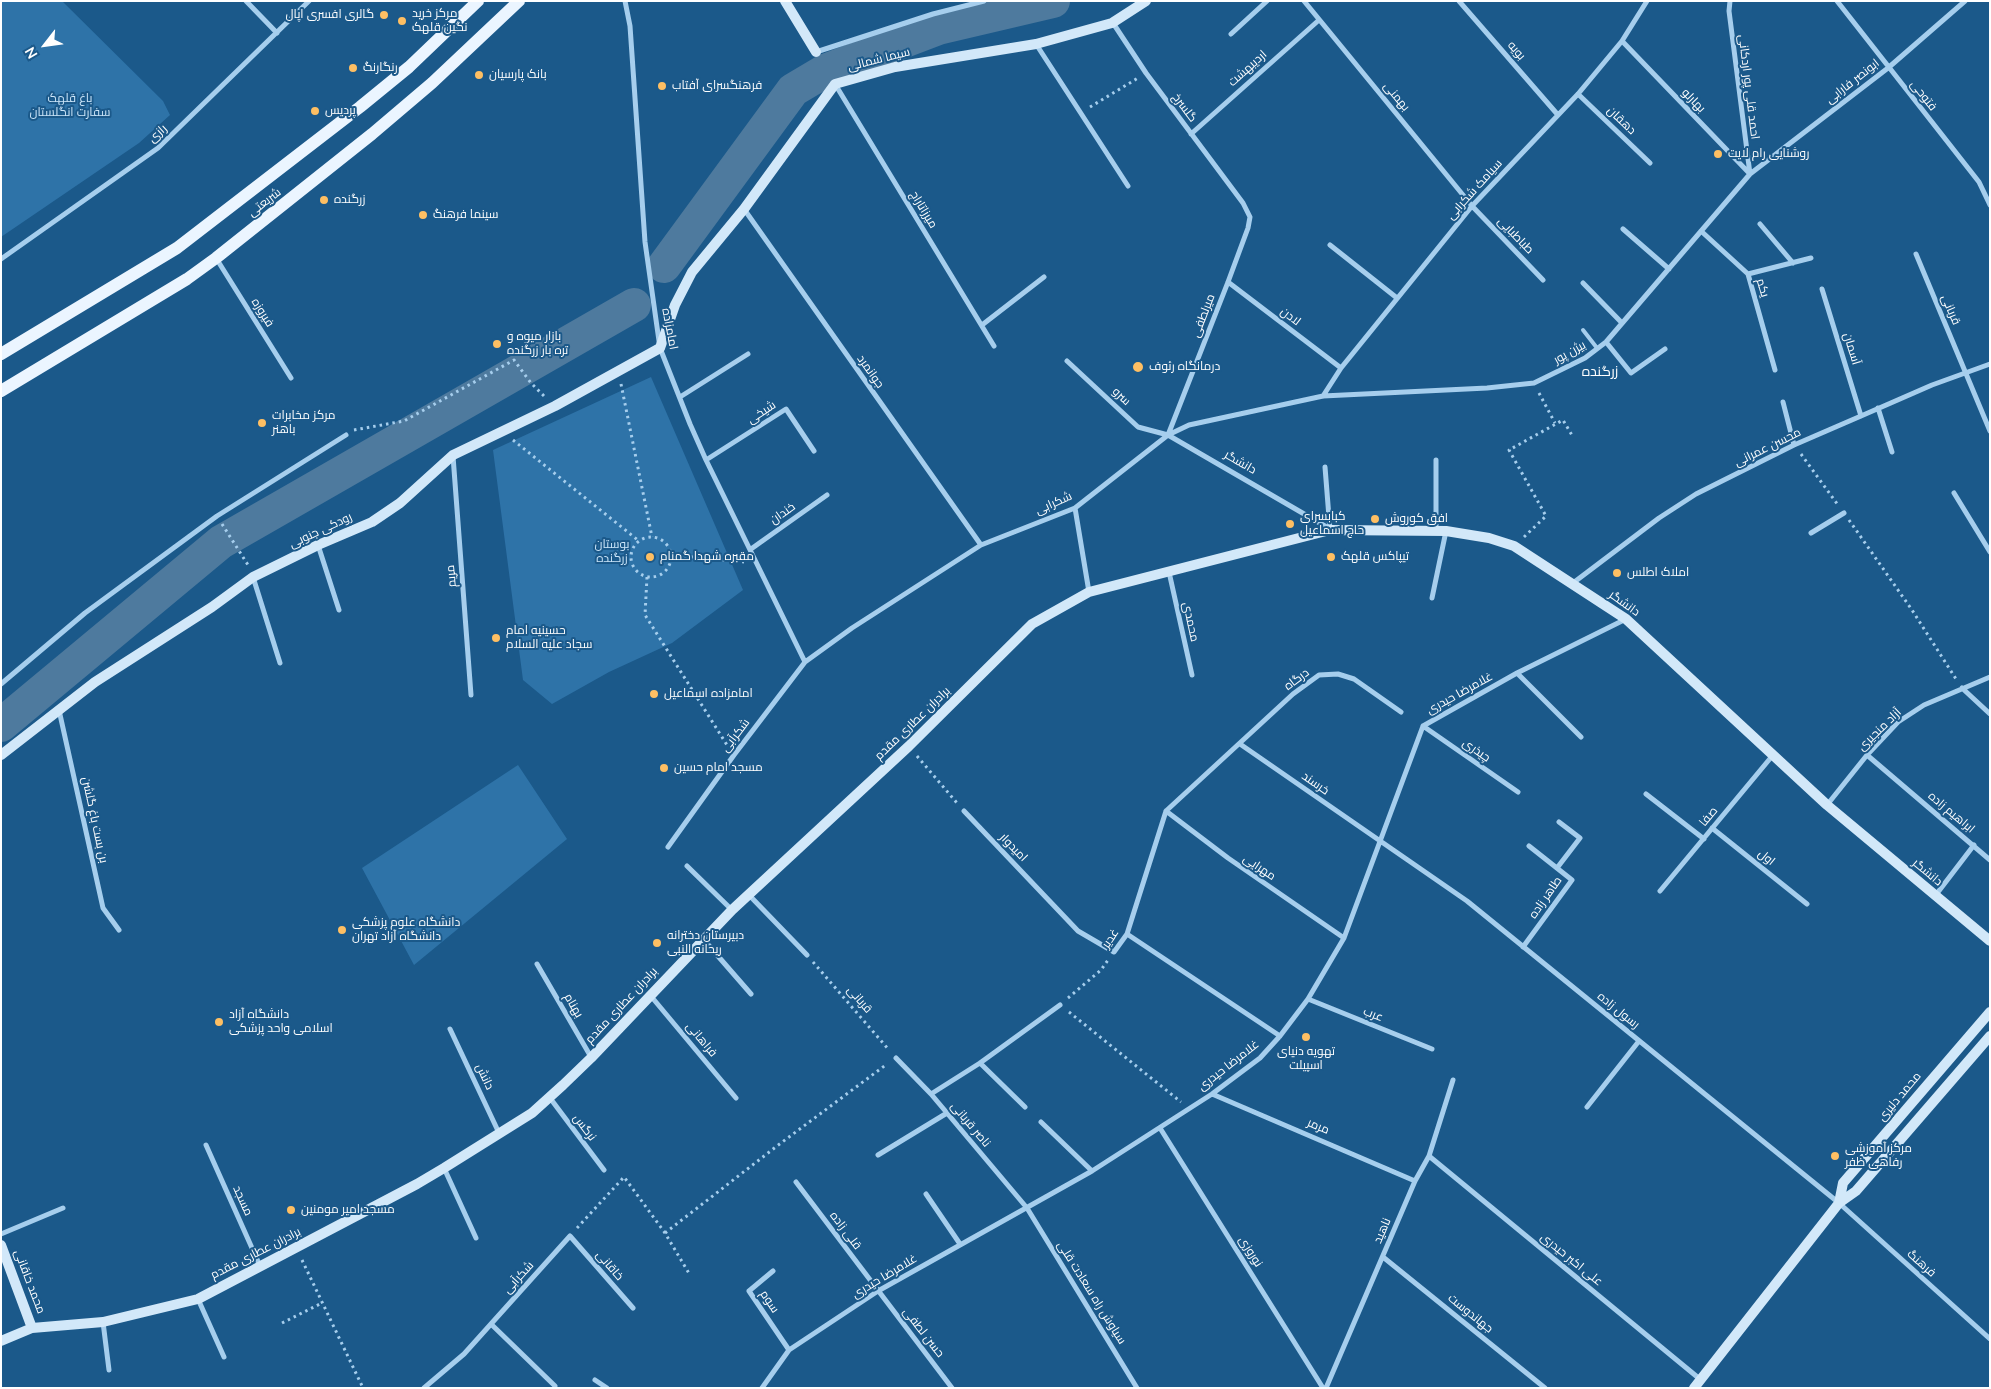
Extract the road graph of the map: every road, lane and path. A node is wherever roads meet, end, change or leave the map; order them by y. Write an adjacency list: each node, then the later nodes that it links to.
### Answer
1 (246, 1): 20 (street)
2 (309, 1): 20 (street, رازی)
3 (478, 1): 64 (main road, شریعتی)
4 (519, 1): 44 (main road, شریعتی)
5 (625, 1): 61 (street, امامزاده)
6 (785, 1): 24 (street)
7 (961, 1): 17 (street)
8 (984, 1): 17 (street, سیما شمالی)
9 (1146, 1): 19 (street, سیما شمالی)
10 (1267, 1): 21 (street)
11 (1304, 1): 18 (street, بهمنی)
12 (1459, 1): 30 (street, بویه)
13 (1647, 1): 22 (street, سیامک شکرابی)
14 (1730, 1): 33 (street, احمد قلی پور اردکانی)
15 (1837, 1): 25 (street, فتوحی)
16 (1966, 1): 25 (street, ابونصر فارابی)
17 (965, 6): 24 (street, سیما شمالی)
18 (1319, 20): 31 (street, اردیبهشت); 37 (street, بهمنی)
19 (1112, 23): 23 (street, سیما شمالی); 26 (street, گلسرخ)
20 (277, 33): 46 (street, رازی)
21 (1231, 34)
22 (1622, 41): 28 (street, سیامک شکرابی); 33 (street, بهارلو)
23 (1036, 44): 27 (street, سیما شمالی); 29 (street)
24 (816, 52)
25 (1888, 68): 33 (street, ابونصر فارابی); 36 (street, فتوحی)
26 (1146, 73): 29 (path); 31 (street, گلسرخ)
27 (835, 84): 38 (street, سیما شمالی); 57 (street, میرزاتاراج)
28 (1578, 94): 30 (street, سیامک شکرابی); 32 (street, دهقان)
29 (1081, 113): 34 (street)
30 (1558, 115): 37 (street, سیامک شکرابی)
31 (1191, 134): 35 (street, گلسرخ)
32 (1650, 163)
33 (1750, 174): 41 (street, بیژن پور)
34 (1128, 186)
35 (1243, 203): 52 (street, میرلطفی)
36 (1990, 204)
37 (1472, 206): 51 (street, طباطبایی); 55 (street, سیامک شکرابی)
38 (744, 209): 61 (street, سیما شمالی); 105 (street, جوانمرد)
39 (1760, 224): 47 (street)
40 (1623, 229): 48 (street)
41 (1701, 231): 48 (street, بیژن پور); 49 (street)
42 (1330, 244): 55 (street)
43 (1916, 254): 71 (street, قربانی)
44 (216, 258): 72 (street, فیروزه); 75 (main road, شریعتی)
45 (1811, 258): 47 (street, یکم)
46 (1, 259)
47 (1793, 263): 49 (street, یکم)
48 (1669, 268): 56 (street, بیژن پور)
49 (1748, 274): 69 (street, یکم)
50 (1044, 277): 57 (street)
51 (1543, 280)
52 (1228, 282): 68 (street, لادن); 85 (street, میرلطفی)
53 (1583, 283): 56 (street)
54 (1822, 289): 80 (street, آسمان)
55 (1397, 298): 68 (street, سیامک شکرابی)
56 (1622, 323): 59 (street, بیژن پور)
57 (982, 325): 60 (street, میرزاتاراج)
58 (1583, 330): 62 (lane)
59 (1606, 342): 62 (street, بیژن پور); 63 (street)
60 (994, 346)
61 (660, 348): 70 (street, رودکی جنوبی); 77 (street, امامزاده)
62 (1597, 348): 74 (street, بیژن پور)
63 (1665, 349)
64 (1, 354)
65 (748, 354): 77 (street)
66 (1067, 361): 85 (street, سرو)
67 (1990, 364): 71 (street, محسن عمرانی)
68 (1341, 368): 76 (street, سیامک شکرابی)
69 (1775, 370)
70 (618, 371): 82 (street, رودکی جنوبی); 102 (path)
71 (1966, 373): 79 (street, محسن عمرانی); 83 (street, قربانی)
72 (291, 378)
73 (531, 383): 84 (path)
74 (1534, 383): 76 (street, بیژن پور); 81 (path)
75 (1, 391)
76 (1323, 396): 85 (street, شکرابی)
77 (680, 397): 91 (street, امامزاده)
78 (1783, 402): 87 (street)
79 (1878, 408): 80 (street, محسن عمرانی); 89 (street)
80 (1861, 416): 87 (street, محسن عمرانی)
81 (1555, 423): 86 (path); 106 (path)
82 (501, 431): 90 (street, رودکی جنوبی); 103 (path)
83 (1990, 431)
84 (346, 434): 125 (street)
85 (1168, 435): 96 (street, شکرابی); 99 (street, دانشگر)
86 (1573, 437)
87 (1794, 446): 97 (path); 115 (street, محسن عمرانی)
88 (814, 451): 91 (street, شیخی)
89 (1892, 452)
90 (453, 455): 104 (street, رودکی جنوبی); 127 (street, مریم)
91 (706, 460): 107 (street, امامزاده)
92 (1436, 460): 100 (street)
93 (1325, 467): 99 (street)
94 (1954, 493): 108 (street)
95 (827, 495): 107 (street, خندان)
96 (1075, 508): 105 (street, شکرابی); 116 (street)
97 (1844, 513): 101 (street); 126 (path)
98 (222, 525): 110 (path)
99 (1330, 530): 100 (street, دانشگر); 112 (street, برادران عطاری مقدم)
100 (1441, 531): 106 (street, دانشگر); 117 (street)
101 (1811, 534)
102 (652, 537): 103 (path); 109 (path)
103 (639, 541): 114 (path)
104 (318, 545): 113 (street, رودکی جنوبی); 118 (street)
105 (981, 545): 120 (street, شکرابی)
106 (1514, 546): 115 (street, دانشگر)
107 (751, 549): 111 (street, امامزاده)
108 (1990, 552)
109 (670, 554): 111 (path); 114 (path)
110 (246, 562)
111 (758, 564): 120 (street, امامزاده)
112 (1169, 572): 116 (street, برادران عطاری مقدم); 123 (street, محمدی)
113 (253, 577): 121 (street); 128 (street, رودکی جنوبی)
114 (647, 577): 136 (path)
115 (1574, 583): 119 (street, دانشگر)
116 (1089, 592): 134 (street, برادران عطاری مقدم)
117 (1432, 598)
118 (339, 610)
119 (1626, 619): 122 (street, غلامرضا حیدری); 137 (street, دانشگر)
120 (804, 662): 136 (street, شکرآبی)
121 (280, 663)
122 (1517, 674): 131 (street, غلامرضا حیدری); 132 (street)
123 (1192, 676)
124 (1990, 676): 126 (street, آزاد منجیری)
125 (1, 684)
126 (1962, 688): 130 (street); 138 (street, آزاد منجیری)
127 (471, 695)
128 (59, 710): 135 (street, رودکی جنوبی); 159 (street, بن بست باغ گلشن)
129 (1401, 712): 133 (street, درگاه)
130 (1990, 714)
131 (1423, 726): 139 (street, چیذری); 147 (street, غلامرضا حیدری)
132 (1581, 737)
133 (1240, 744): 143 (street); 147 (street, خرسند)
134 (909, 746): 142 (path); 155 (street, برادران عطاری مقدم)
135 (1, 755)
136 (734, 755): 150 (street, شکرآبی)
137 (1773, 755): 141 (street, دانشگر); 145 (street, صفا)
138 (1867, 755): 141 (street, آزاد منجیری); 148 (street, ابراهیم زاده)
139 (1518, 792)
140 (1646, 794): 146 (street)
141 (1827, 805): 156 (street, دانشگر)
142 (964, 811): 165 (street, امیدوار)
143 (1166, 811): 160 (street, غدیر); 161 (street, مهرایی)
144 (1559, 822): 153 (street)
145 (1712, 828): 146 (street, صفا); 157 (street, اول)
146 (1704, 839): 154 (street, صفا)
147 (1379, 840): 161 (street, غلامرضا حیدری); 164 (street, رسول زاده)
148 (1974, 845): 151 (street); 156 (street, ابراهیم زاده)
149 (1529, 846): 153 (street, طاهر زاده)
150 (668, 847)
151 (1990, 860)
152 (686, 866): 158 (street)
153 (1557, 868): 164 (street, طاهر زاده)
154 (1660, 891)
155 (749, 895): 158 (street, برادران عطاری مقدم); 166 (street)
156 (1935, 896): 163 (street, دانشگر)
157 (1806, 904)
158 (732, 910): 162 (street, برادران عطاری مقدم)
159 (119, 930)
160 (1127, 934): 165 (street, غدیر); 174 (street)
161 (1344, 938): 170 (street, غلامرضا حیدری)
162 (704, 940): 168 (street, برادران عطاری مقدم); 169 (street)
163 (1990, 941)
164 (1524, 947): 176 (street, رسول زاده)
165 (1114, 952): 171 (path, غدیر)
166 (807, 955): 179 (path, قربانی)
167 (538, 964): 178 (street, بهنام)
168 (650, 994): 178 (street, برادران عطاری مقدم); 185 (street, فراهانی)
169 (751, 994)
170 (1308, 999): 174 (street, غلامرضا حیدری); 177 (street, عرب)
171 (1060, 1005): 180 (street); 188 (path)
172 (1988, 1019): 202 (street, محمد دلیری)
173 (450, 1029): 192 (street, دانش)
174 (1280, 1036): 183 (street, غلامرضا حیدری)
175 (1990, 1036): 202 (street, محمد دلیری)
176 (1639, 1041): 187 (street); 202 (street, رسول زاده)
177 (1432, 1049)
178 (591, 1058): 184 (street, برادران عطاری مقدم)
179 (896, 1058): 182 (street, ناصر قربانی); 205 (path)
180 (980, 1063): 182 (street); 186 (street)
181 (1453, 1080): 195 (street, ناهید)
182 (931, 1094): 189 (street, ناصر قربانی)
183 (1212, 1094): 188 (street, غلامرضا حیدری); 199 (street, مرمر)
184 (549, 1097): 192 (street, برادران عطاری مقدم); 197 (street, نرگس)
185 (736, 1098)
186 (1025, 1107)
187 (1587, 1107)
188 (1189, 1108): 191 (street, غلامرضا حیدری)
189 (947, 1113): 194 (street); 204 (street, ناصر قربانی)
190 (1041, 1122): 198 (street)
191 (1160, 1128): 198 (street, غلامرضا حیدری); 238 (street, نوروزی)
192 (499, 1132): 196 (street, برادران عطاری مقدم)
193 (206, 1145): 213 (street, مسجد)
194 (878, 1155)
195 (1429, 1156): 199 (street, ناهید); 230 (street, علی اکبر حیدری)
196 (444, 1168): 208 (street); 211 (street, برادران عطاری مقدم)
197 (604, 1170)
198 (1092, 1171): 204 (street, غلامرضا حیدری)
199 (1415, 1181): 212 (street, ناهید)
200 (796, 1182): 216 (street, قلی زاده)
201 (926, 1194): 209 (street)
202 (1839, 1203): 225 (street, فرهنگ); 230 (street, محمد دلیری)
203 (63, 1208): 206 (street)
204 (1027, 1208): 209 (street, غلامرضا حیدری); 237 (street, سیاوش راه سعادت قلی)
205 (665, 1233): 207 (path); 215 (path)
206 (1, 1234)
207 (570, 1236): 219 (street, خاقانی); 222 (street, شکرآبی)
208 (476, 1238)
209 (960, 1244): 216 (street, غلامرضا حیدری)
210 (1, 1245): 223 (street, محمد خاقانی)
211 (296, 1248): 213 (street, برادران عطاری مقدم); 218 (path)
212 (1382, 1257): 238 (street, ناهید); 239 (street, جهاندوست)
213 (260, 1266): 217 (street, برادران عطاری مقدم)
214 (772, 1271): 226 (street, سوم)
215 (690, 1275)
216 (878, 1291): 226 (street, غلامرضا حیدری); 236 (street, حسن لطفی)
217 (198, 1299): 220 (street, برادران عطاری مقدم); 227 (street)
218 (322, 1303): 221 (path); 232 (path)
219 (633, 1308)
220 (103, 1322): 223 (street, برادران عطاری مقدم); 228 (street)
221 (282, 1323)
222 (491, 1324): 231 (street); 233 (street, شکرآبی)
223 (32, 1328): 224 (street, برادران عطاری مقدم)
224 (1, 1340)
225 (1990, 1340)
226 (789, 1350): 235 (street, غلامرضا حیدری)
227 (224, 1358)
228 (109, 1370)
229 (596, 1380): 234 (street)
230 (1698, 1384)
231 (555, 1386)
232 (363, 1388)
233 (424, 1388)
234 (607, 1388)
235 (762, 1388)
236 (952, 1388)
237 (1137, 1388)
238 (1325, 1388)
239 (1545, 1388)

